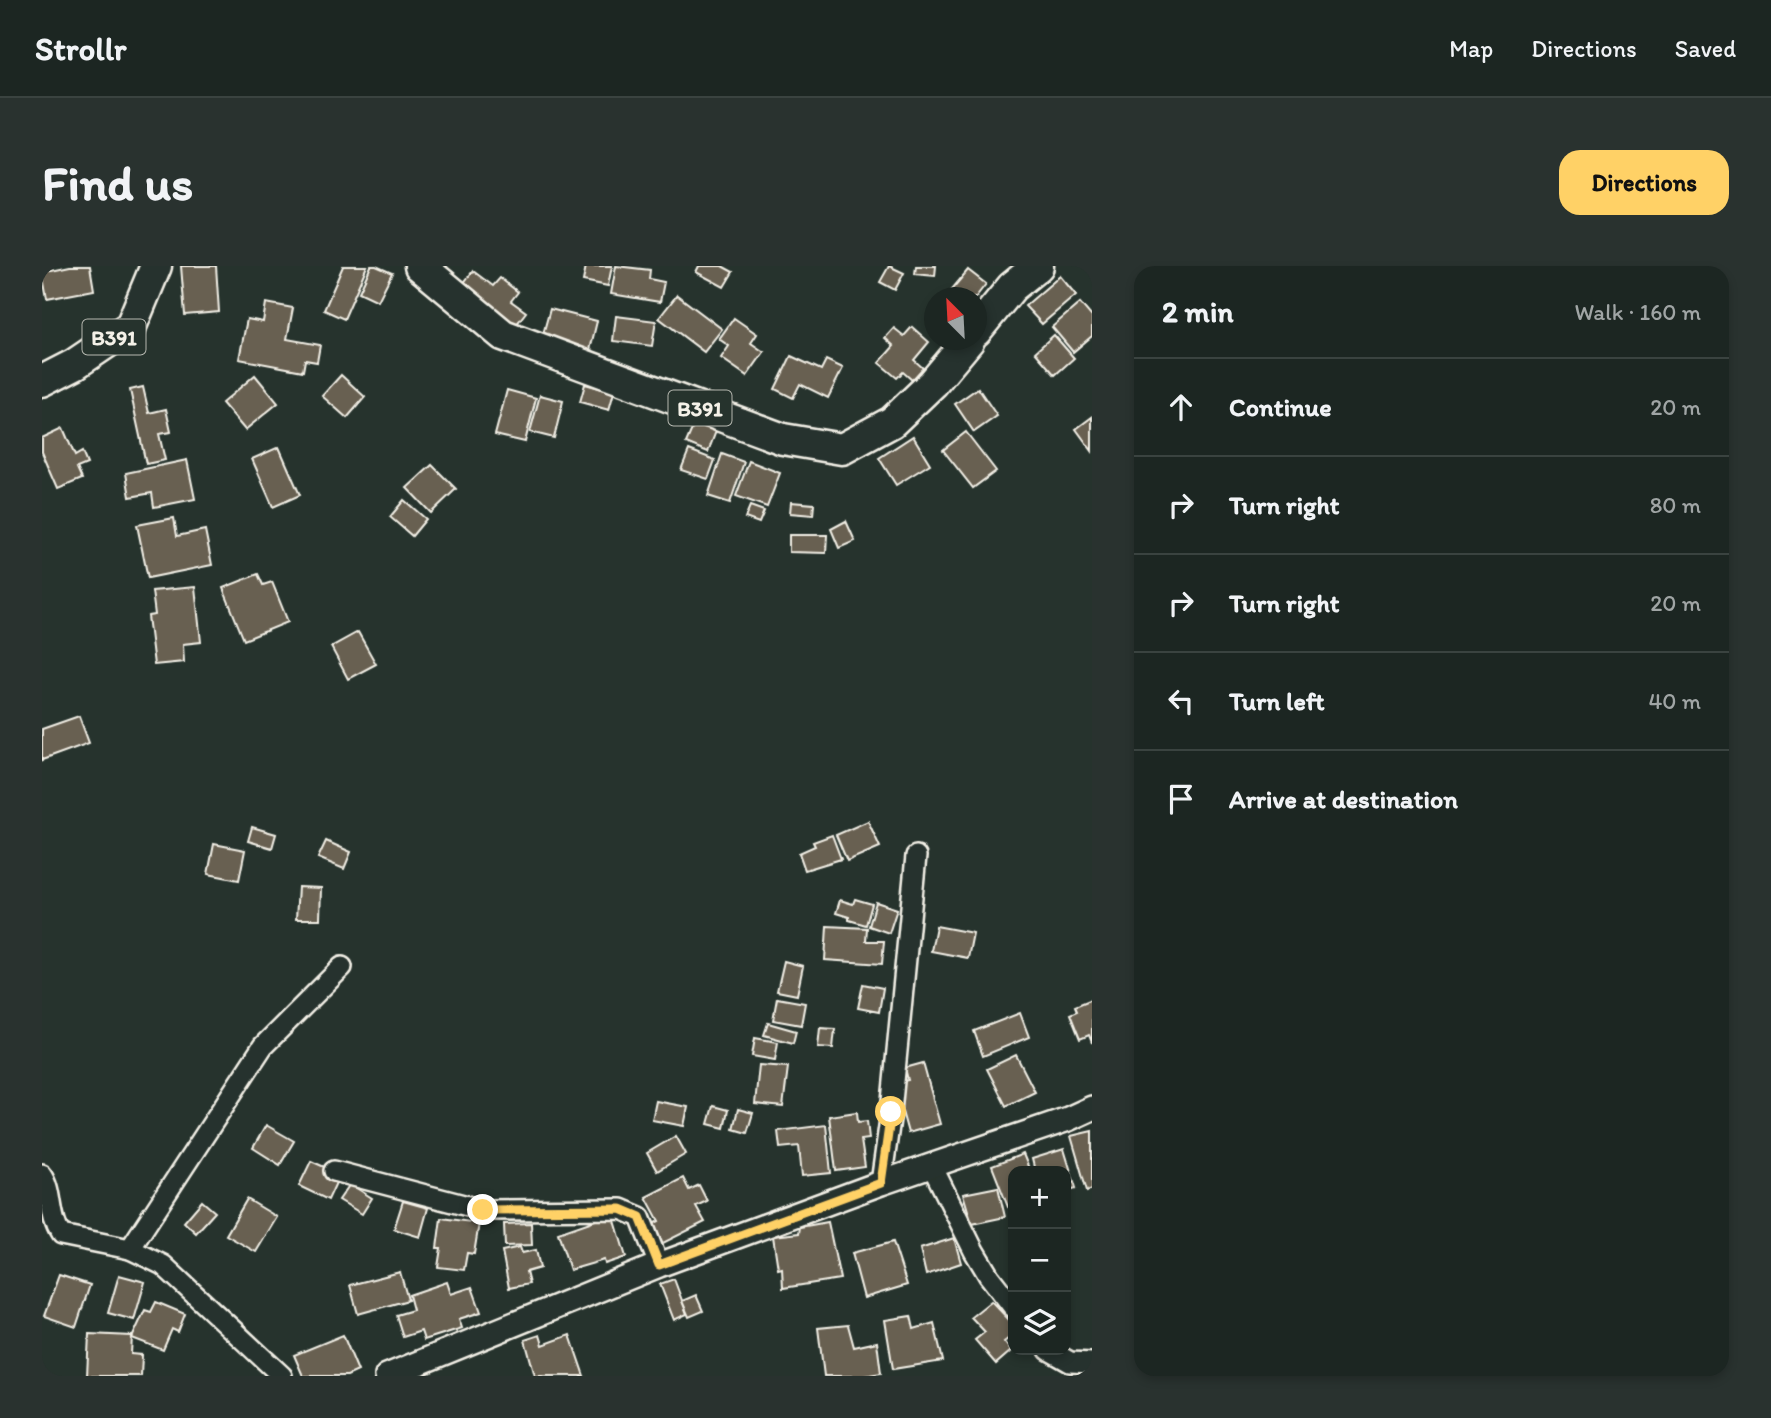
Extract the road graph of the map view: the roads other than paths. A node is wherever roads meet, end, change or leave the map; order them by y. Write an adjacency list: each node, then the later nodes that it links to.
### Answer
1 (156, 266): 6 (main road, B391)
2 (420, 266): 5 (main road, B391)
3 (1038, 266): 4 (main road)
4 (987, 318)
5 (961, 350)
6 (42, 382)
7 (916, 856): 13 (street)
8 (342, 967): 14 (street)
9 (1092, 1108): 10 (street)
10 (932, 1166): 13 (street); 16 (street)
11 (334, 1171): 15 (street)
12 (42, 1174): 14 (street)
13 (881, 1183): 15 (street)
14 (130, 1249): 19 (street)
15 (659, 1265): 20 (street)
16 (1008, 1301)
17 (1058, 1355): 18 (street)
18 (1092, 1363)
19 (282, 1376)
20 (387, 1376)

